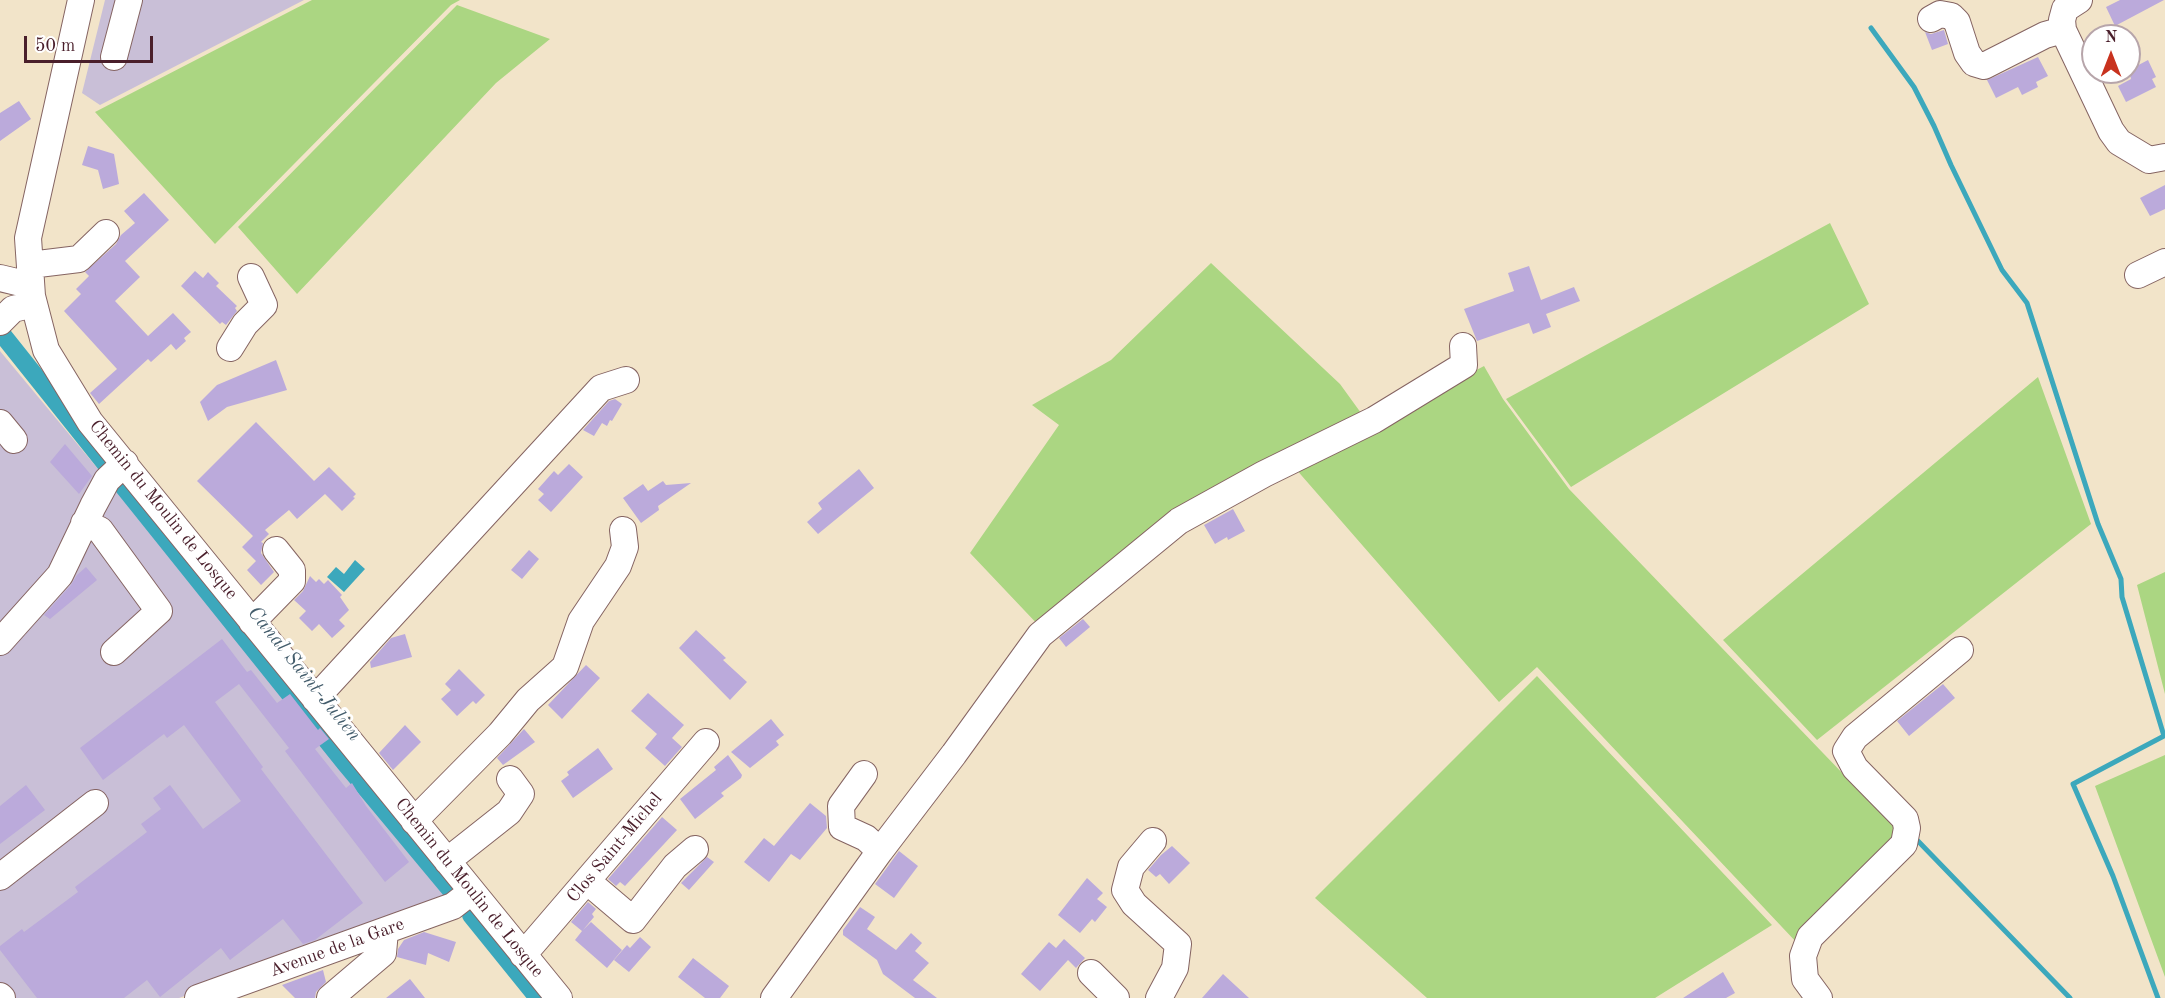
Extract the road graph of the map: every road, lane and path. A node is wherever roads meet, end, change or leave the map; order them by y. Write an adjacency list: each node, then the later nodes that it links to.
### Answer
1 (81, 0): 13 (street, Chemin du Moulin de Losque)
2 (129, 0): 6 (street)
3 (2079, 0): 5 (street)
4 (1931, 19): 5 (street)
5 (2063, 30): 7 (street)
6 (114, 57)
7 (2165, 156)
8 (106, 233): 13 (street)
9 (2165, 262): 10 (street)
10 (2138, 275)
11 (251, 277): 16 (street)
12 (0, 278): 13 (street)
13 (32, 284): 14 (street); 18 (street, Chemin du Moulin de Losque)
14 (1, 321)
15 (1463, 346): 34 (street)
16 (230, 348)
17 (626, 380): 26 (street)
18 (118, 470): 19 (street); 22 (street, Chemin du Moulin de Losque)
19 (84, 523): 23 (street); 25 (street)
20 (623, 530): 31 (street)
21 (276, 550): 22 (street)
22 (252, 622): 26 (street, Chemin du Moulin de Losque)
23 (0, 642)
24 (1960, 650): 48 (street)
25 (114, 652)
26 (315, 699): 31 (street, Chemin du Moulin de Losque)
27 (706, 742): 37 (street, Clos Saint-Michel)
28 (864, 774): 34 (street)
29 (510, 779): 35 (street)
30 (95, 803): 36 (street)
31 (414, 821): 35 (street, Chemin du Moulin de Losque)
32 (1153, 841): 47 (street)
33 (695, 849): 37 (street)
34 (880, 851): 45 (street)
35 (447, 861): 38 (street, Chemin du Moulin de Losque)
36 (0, 877)
37 (587, 881): 40 (street, Clos Saint-Michel)
38 (462, 899): 39 (street, Avenue de la Gare); 40 (street, Chemin du Moulin de Losque)
39 (385, 931): 42 (street, Avenue de la Gare); 43 (street)
40 (523, 955): 44 (street, Chemin du Moulin de Losque)
41 (1091, 973): 46 (street)
42 (198, 998)
43 (330, 998)
44 (559, 998)
45 (774, 998)
46 (1116, 998)
47 (1159, 998)
48 (1819, 998)

